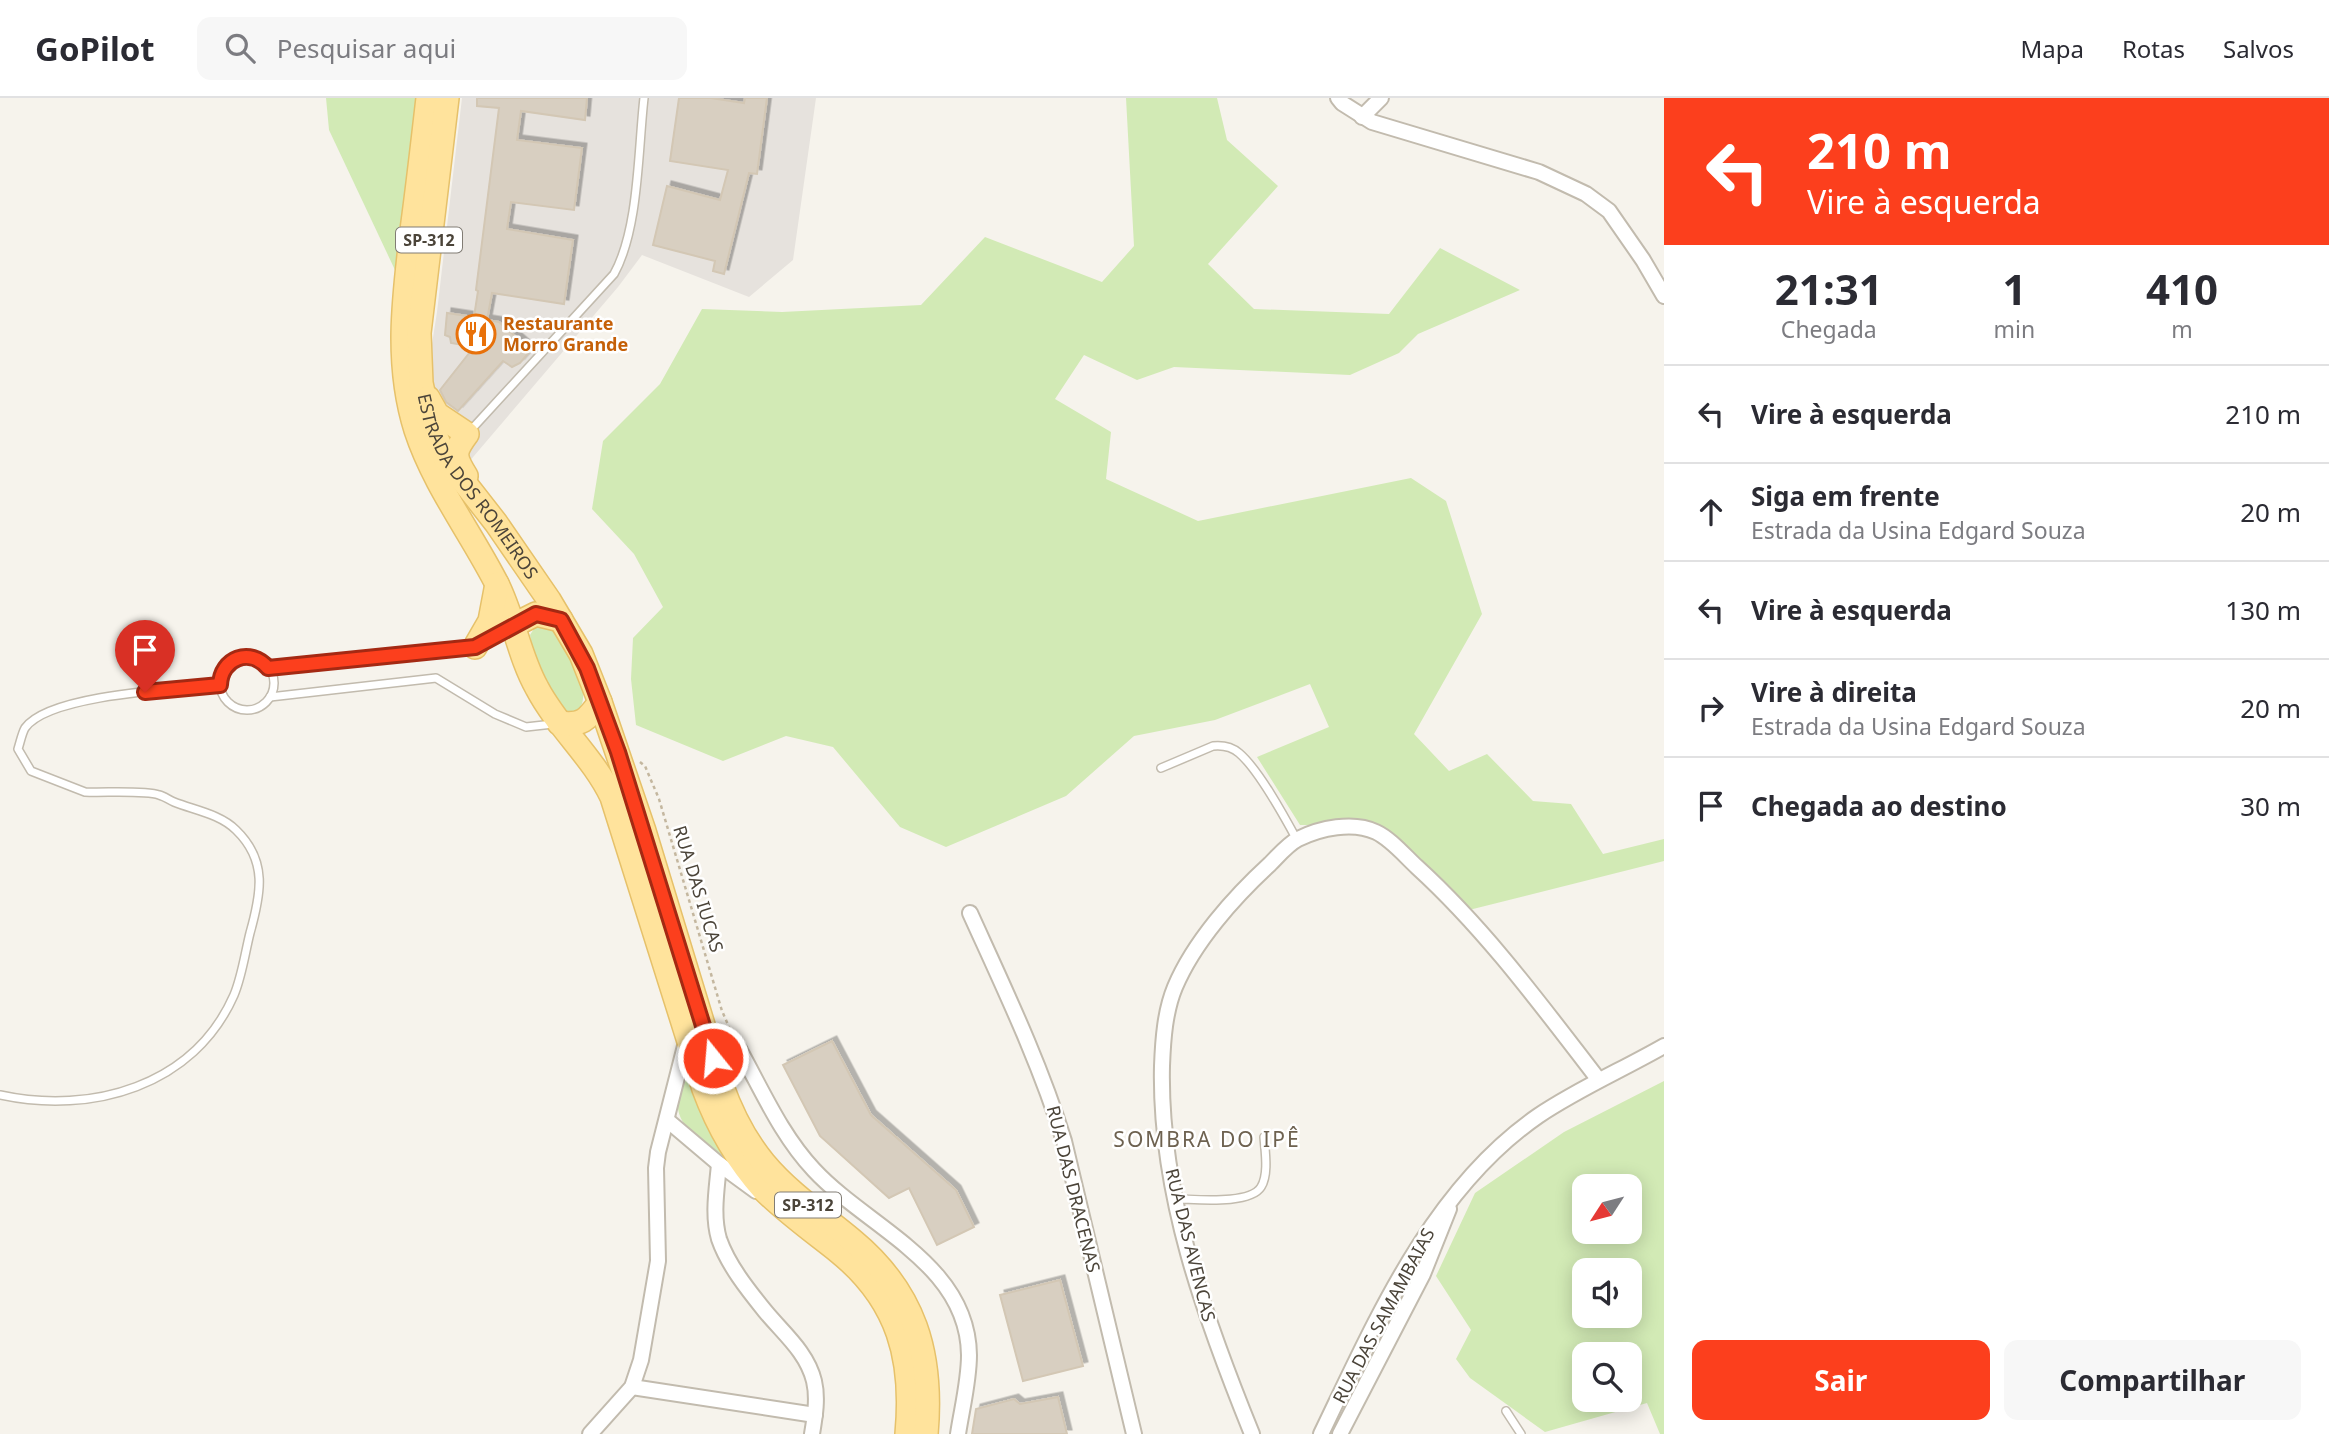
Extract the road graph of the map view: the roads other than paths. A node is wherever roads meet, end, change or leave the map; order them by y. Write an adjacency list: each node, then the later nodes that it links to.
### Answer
1 (428, 98): 11 (main road, ESTRADA DOS ROMEIROS / SP-312)
2 (447, 98): 8 (main road, ESTRADA DOS ROMEIROS / SP-312)
3 (644, 98): 9 (lane)
4 (1338, 98): 6 (street)
5 (1381, 98): 6 (street)
6 (1362, 117): 7 (street)
7 (1664, 296)
8 (421, 383): 9 (main road); 10 (main road, ESTRADA DOS ROMEIROS / SP-312)
9 (467, 434): 10 (main road)
10 (496, 523): 12 (main road, ESTRADA DOS ROMEIROS / SP-312)
11 (497, 584): 13 (main road, ESTRADA DOS ROMEIROS / SP-312); 14 (main road)
12 (561, 620): 13 (main road); 18 (main road, ESTRADA DOS ROMEIROS / SP-312)
13 (514, 625): 14 (lane); 19 (main road, ESTRADA DOS ROMEIROS / SP-312)
14 (475, 647): 15 (lane)
15 (268, 668): 16 (lane); 17 (lane)
16 (220, 685): 17 (lane); 27 (lane)
17 (270, 697): 19 (lane)
18 (600, 702): 19 (main road); 41 (main road, ESTRADA DOS ROMEIROS / SP-312)
19 (559, 723): 23 (main road, ESTRADA DOS ROMEIROS / SP-312)
20 (1161, 768): 21 (lane)
21 (1297, 840): 26 (street, RUA DAS AVENCAS); 31 (street, RUA DAS AVENCAS)
22 (971, 913): 43 (street, RUA DAS DRACENAS)
23 (687, 1036): 28 (street); 33 (main road, ESTRADA DOS ROMEIROS / SP-312)
24 (1664, 1046): 26 (street, RUA DAS SAMAMBAIAS)
25 (739, 1049): 42 (street)
26 (1598, 1079): 32 (street, RUA DAS SAMAMBAIAS)
27 (0, 1095)
28 (667, 1119): 30 (street); 34 (street)
29 (1264, 1137): 31 (lane)
30 (719, 1164): 33 (street); 36 (street)
31 (1175, 1199): 44 (street, RUA DAS AVENCAS)
32 (1452, 1201): 37 (street, RUA DAS SAMAMBAIAS); 45 (street, RUA DAS SAMAMBAIAS)
33 (784, 1208): 40 (main road, ESTRADA DOS ROMEIROS / SP-312)
34 (632, 1387): 36 (street); 38 (street)
35 (1506, 1411): 46 (lane)
36 (815, 1415): 39 (street)
37 (1324, 1433)
38 (590, 1434)
39 (812, 1434)
40 (907, 1434)
41 (926, 1434)
42 (958, 1434)
43 (1134, 1434)
44 (1252, 1434)
45 (1340, 1434)
46 (1521, 1434)

